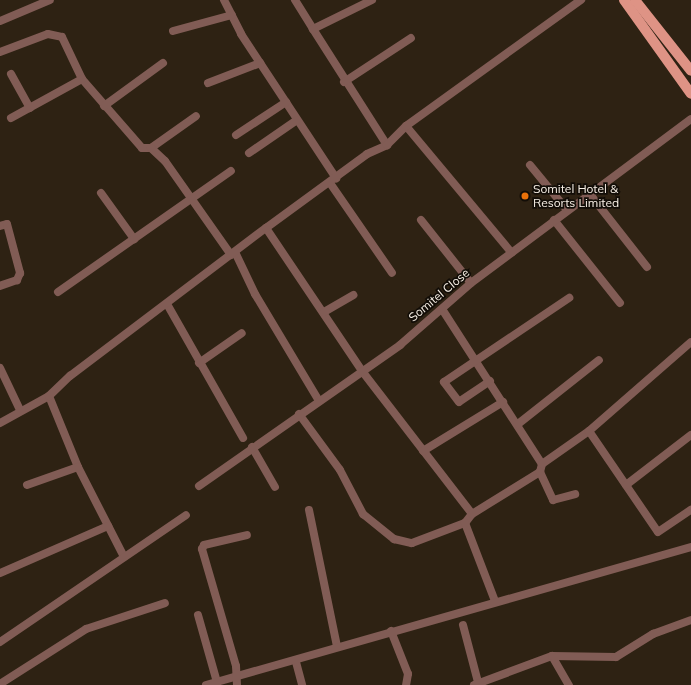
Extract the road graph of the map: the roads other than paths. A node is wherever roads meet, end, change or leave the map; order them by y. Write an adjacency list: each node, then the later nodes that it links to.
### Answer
1 (50, 0): 9 (street)
2 (224, 0): 8 (street)
3 (295, 0): 10 (street)
4 (372, 0): 10 (street)
5 (581, 0): 29 (street)
6 (624, 0): 21 (main road)
7 (635, 0): 16 (main road)
8 (232, 15): 11 (street); 15 (street)
9 (0, 21)
10 (313, 29): 19 (street)
11 (173, 31)
12 (411, 38): 19 (street)
13 (0, 52): 18 (street)
14 (163, 63): 23 (street)
15 (260, 63): 20 (street); 22 (street)
16 (691, 71)
17 (11, 74): 24 (street)
18 (82, 80): 23 (street); 24 (street)
19 (344, 82): 31 (street)
20 (208, 83)
21 (691, 94)
22 (286, 102): 28 (street); 30 (street)
23 (104, 106): 32 (street)
24 (30, 108): 26 (street)
25 (196, 116): 32 (street)
26 (11, 118)
27 (691, 118): 38 (street, Somitel Close)
28 (297, 120): 33 (street); 36 (street)
29 (406, 126): 31 (street); 47 (street)
30 (236, 135)
31 (387, 145): 36 (street)
32 (152, 148): 39 (street)
33 (249, 153)
34 (530, 165): 40 (street)
35 (232, 171): 39 (street)
36 (333, 180): 44 (street); 49 (street)
37 (101, 193): 45 (street)
38 (588, 193): 40 (street, Somitel Close); 48 (street)
39 (192, 199): 45 (street); 46 (street)
40 (567, 210): 42 (street, Somitel Close)
41 (421, 220): 50 (street)
42 (554, 220): 47 (street, Somitel Close); 55 (street)
43 (0, 226): 51 (street)
44 (266, 228): 46 (street); 58 (street)
45 (134, 239): 52 (street)
46 (233, 253): 56 (street); 68 (street)
47 (512, 253): 50 (street, Somitel Close)
48 (646, 267)
49 (392, 273)
50 (472, 283): 57 (street, Somitel Close)
51 (0, 286)
52 (58, 292)
53 (354, 295): 58 (street)
54 (569, 298): 63 (street)
55 (620, 302)
56 (168, 304): 62 (street); 67 (street)
57 (442, 309): 63 (street); 65 (street, Somitel Close)
58 (324, 312): 65 (street)
59 (242, 333): 62 (street)
60 (691, 342): 74 (street)
61 (599, 360): 73 (street)
62 (199, 363): 76 (street)
63 (477, 363): 66 (street); 66 (street)
64 (0, 368): 70 (street)
65 (362, 371): 68 (street, Somitel Close); 78 (street)
66 (490, 381): 69 (street)
67 (49, 396): 70 (street); 79 (street)
68 (319, 401): 71 (street, Somitel Close)
69 (503, 402): 73 (street); 78 (street)
70 (20, 410): 72 (street)
71 (299, 414): 77 (street, Somitel Close); 90 (street)
72 (0, 423)
73 (518, 424): 80 (street)
74 (589, 431): 80 (street); 82 (street)
75 (691, 435): 82 (street)
76 (243, 438)
77 (252, 447): 83 (street, Somitel Close); 84 (street)
78 (423, 450): 88 (street)
79 (78, 467): 81 (street); 91 (street)
80 (541, 468): 85 (street); 88 (street)
81 (27, 485)
82 (626, 485): 87 (street)
83 (199, 486)
84 (275, 487)
85 (575, 494)
86 (309, 510): 103 (street)
87 (691, 510)
88 (472, 514): 90 (street)
89 (186, 515): 94 (street)
90 (465, 523): 96 (street)
91 (108, 526): 94 (street); 95 (street)
92 (247, 536): 106 (street)
93 (691, 547): 96 (street)
94 (124, 557): 102 (street)
95 (0, 573)
96 (495, 601): 101 (street)
97 (165, 603): 110 (street)
98 (198, 615): 107 (street)
99 (691, 620): 104 (street)
100 (463, 625): 108 (street)
101 (392, 632): 103 (street); 114 (street)
102 (0, 642)
103 (338, 646): 105 (street)
104 (552, 656): 109 (street); 115 (street)
105 (296, 662): 106 (street); 113 (street)
106 (237, 675): 107 (street); 112 (street)
107 (217, 682): 111 (street)
108 (476, 683): 109 (street)
109 (494, 683)
110 (0, 684)
111 (206, 685)
112 (237, 685)
113 (302, 685)
114 (406, 685)
115 (569, 685)

